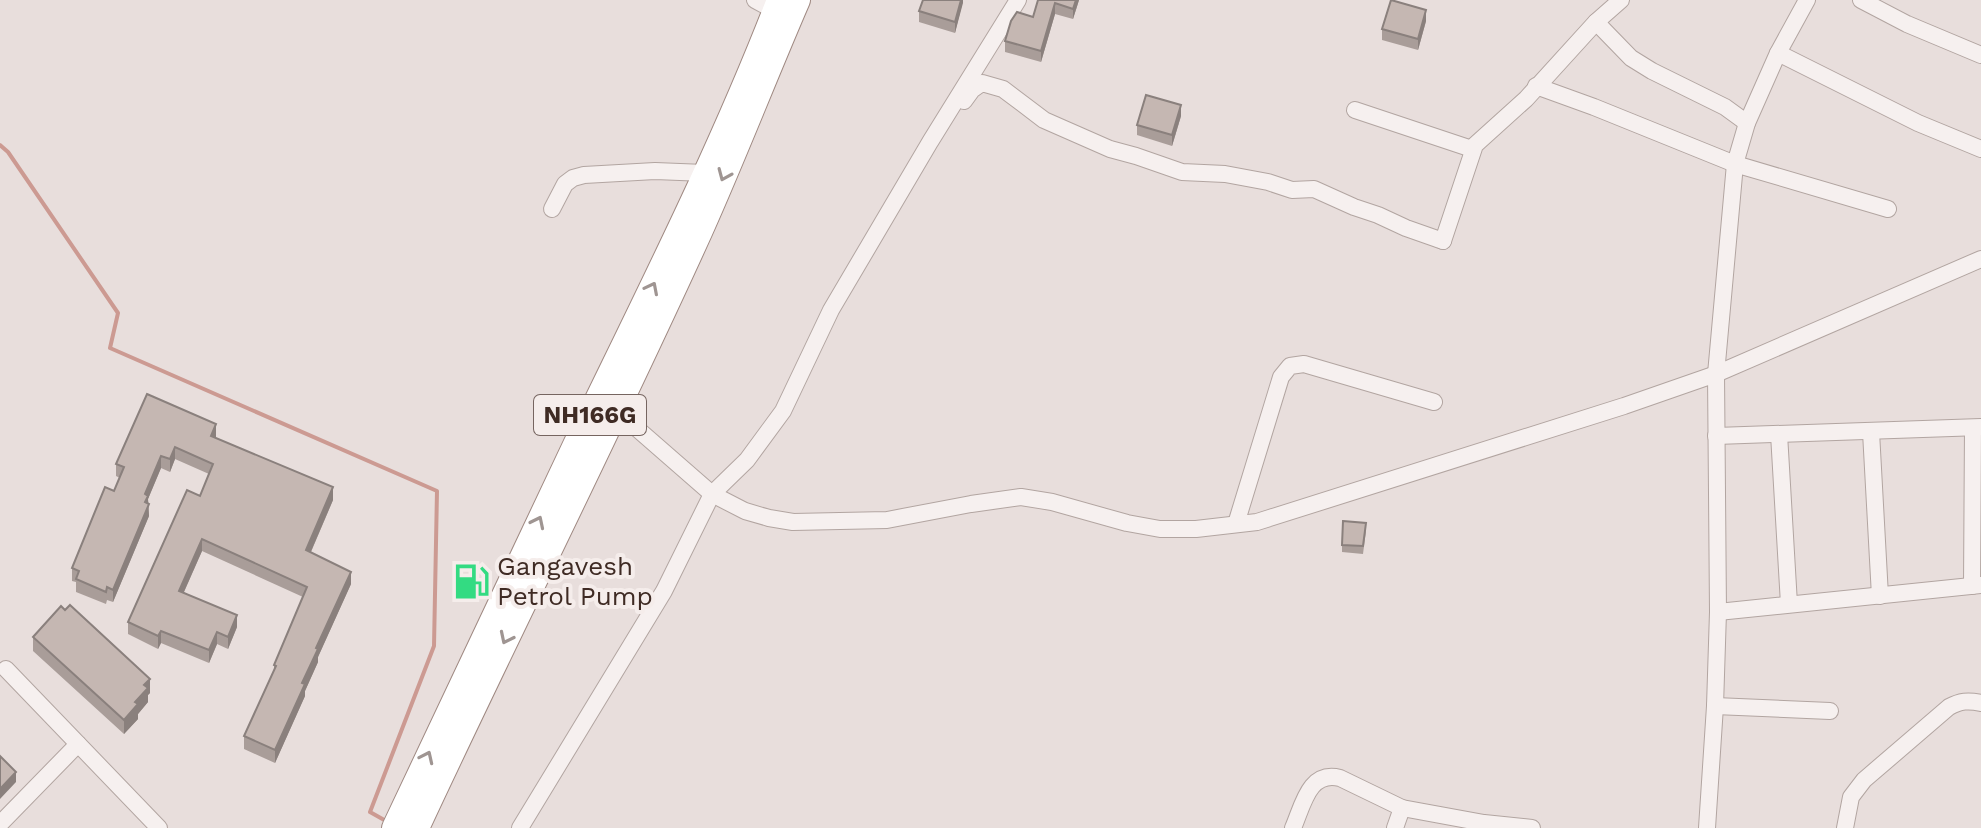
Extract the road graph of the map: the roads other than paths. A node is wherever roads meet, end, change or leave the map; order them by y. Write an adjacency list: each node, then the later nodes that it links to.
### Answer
1 (1018, 0): 12 (street)
2 (1621, 0): 6 (street)
3 (1807, 0): 7 (street)
4 (1861, 0): 8 (street)
5 (779, 6): 16 (highway, NH166G); 22 (highway, NH166G, one-way to 22)
6 (1596, 22): 9 (street); 11 (street)
7 (1778, 53): 11 (street); 14 (street)
8 (1981, 55)
9 (1536, 86): 13 (street); 15 (street)
10 (1355, 110): 13 (street)
11 (1747, 123): 15 (street)
12 (930, 142): 13 (street); 27 (street)
13 (1472, 149)
14 (1981, 149)
15 (1735, 164): 18 (street); 20 (street)
16 (705, 173): 17 (street); 22 (highway, NH166G, one-way to 16)
17 (552, 209)
18 (1888, 209)
19 (1981, 259): 20 (street)
20 (1716, 374): 26 (street); 28 (street)
21 (1434, 402): 28 (street)
22 (608, 404): 27 (street); 41 (highway, NH166G, one-way to 22); 42 (highway, NH166G, one-way to 42)
23 (1977, 428): 24 (street); 29 (street)
24 (1871, 432): 25 (street); 30 (street)
25 (1779, 434): 26 (street); 31 (street)
26 (1716, 436): 32 (street)
27 (712, 494): 28 (street); 43 (street)
28 (1236, 524)
29 (1977, 586): 30 (street)
30 (1880, 596): 31 (street)
31 (1789, 604): 32 (street)
32 (1718, 612): 35 (street)
33 (6, 669): 37 (street)
34 (1981, 703): 48 (street)
35 (1715, 706): 36 (street); 47 (street)
36 (1830, 711)
37 (78, 744): 39 (street); 40 (street)
38 (1402, 808): 44 (street); 45 (street); 46 (street)
39 (0, 824)
40 (159, 828)
41 (394, 828)
42 (417, 828)
43 (520, 828)
44 (1293, 828)
45 (1395, 828)
46 (1532, 828)
47 (1707, 828)
48 (1845, 828)

